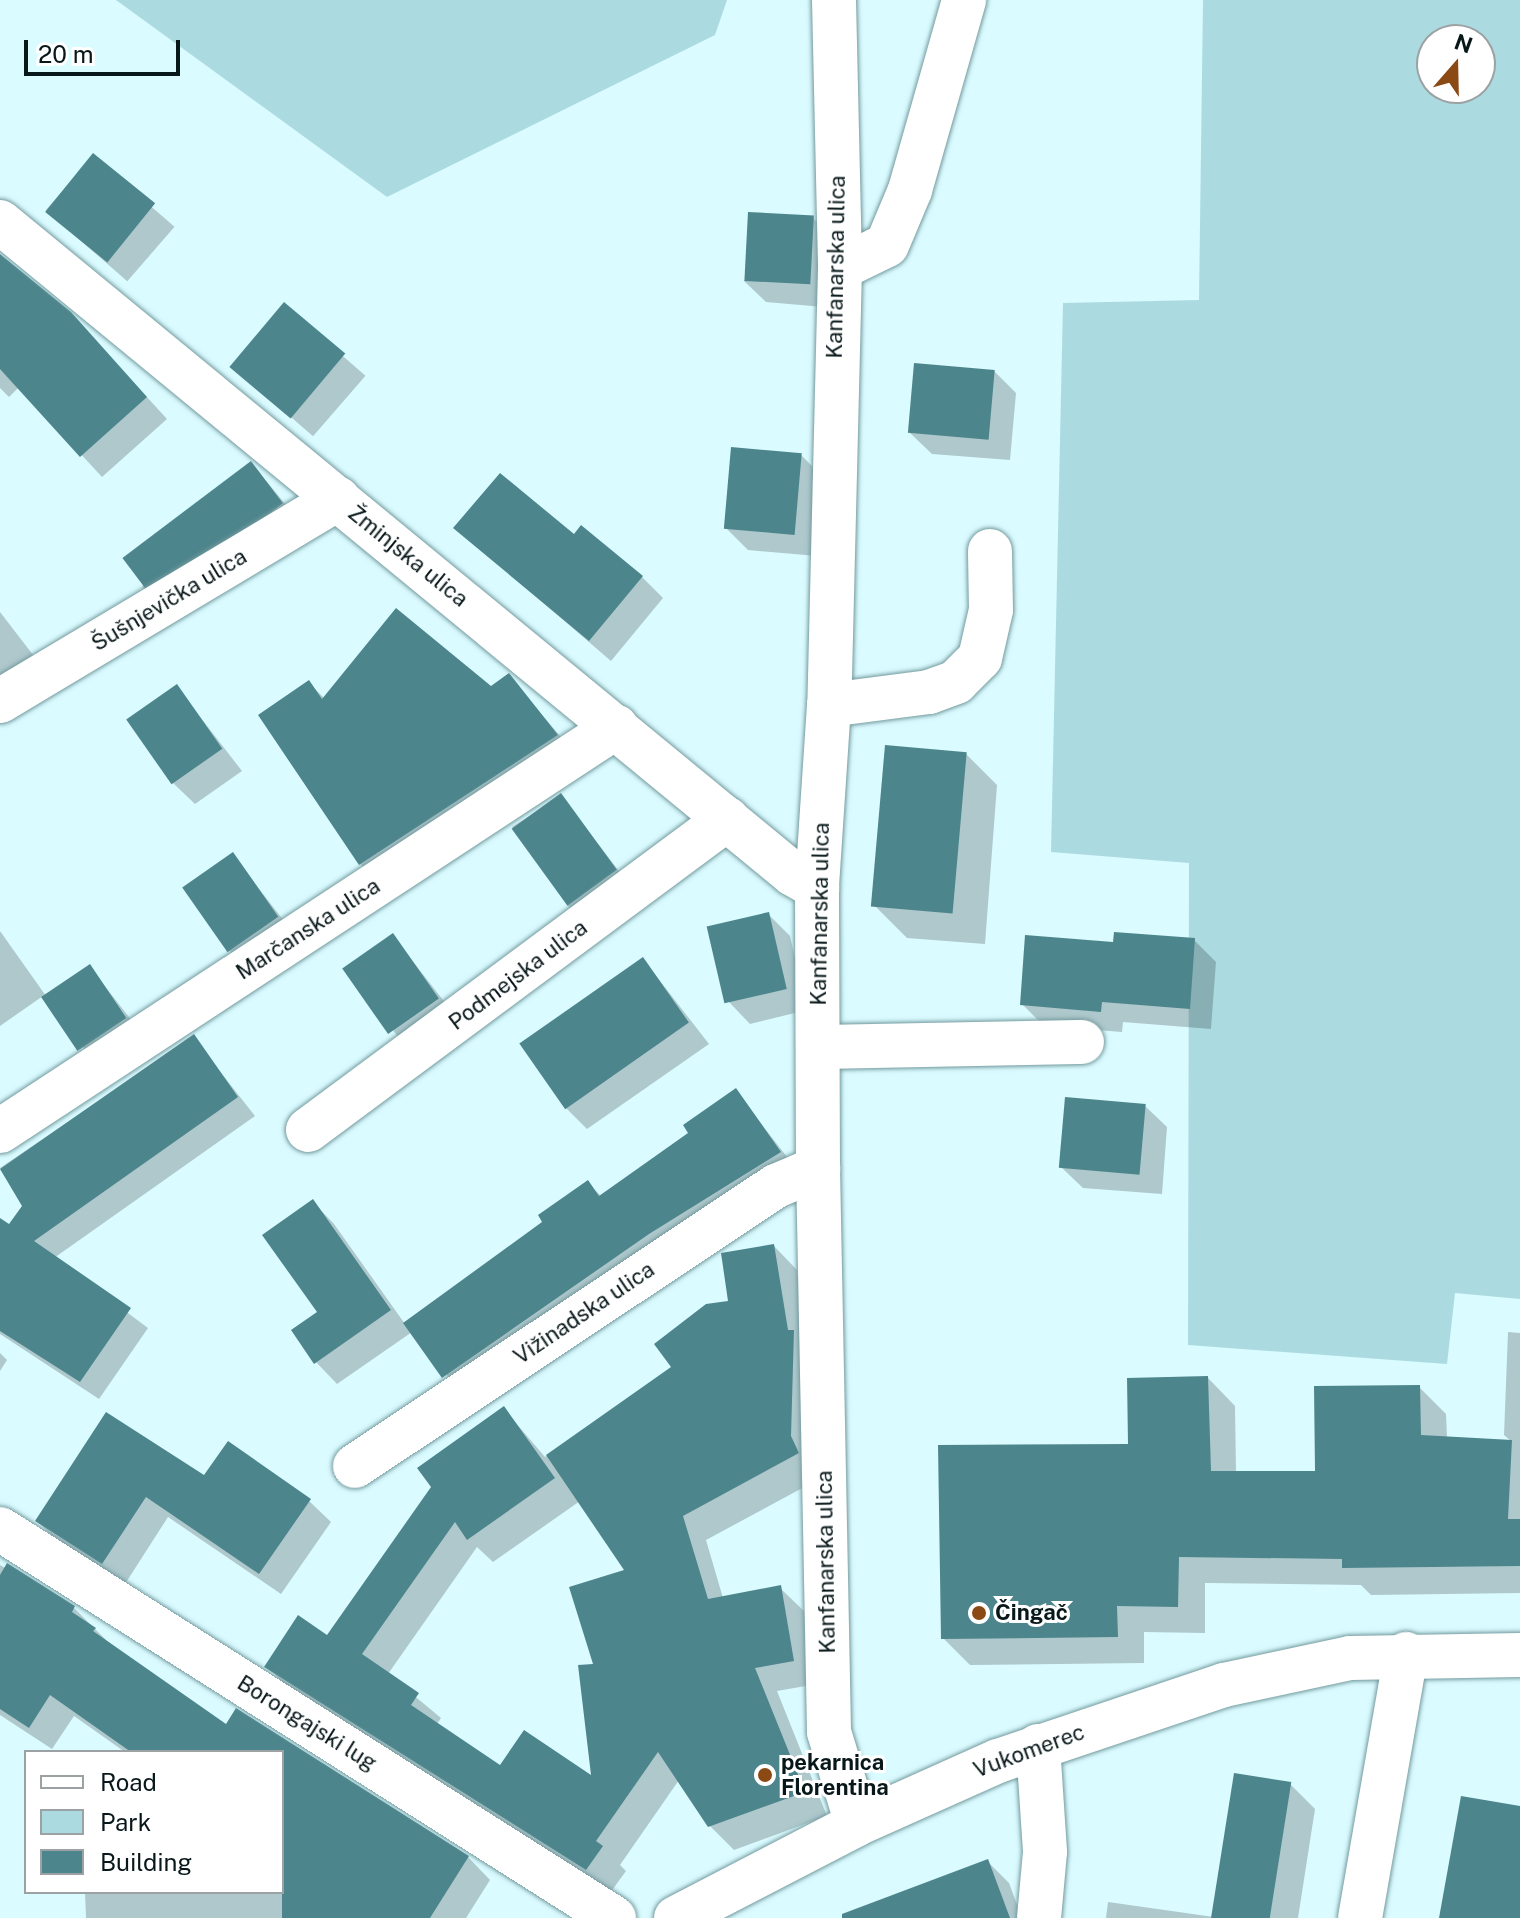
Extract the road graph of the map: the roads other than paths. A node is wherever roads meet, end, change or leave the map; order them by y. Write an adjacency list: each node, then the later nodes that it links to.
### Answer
1 (834, 0): 4 (street, Kanfanarska ulica)
2 (964, 0): 4 (street)
3 (0, 222): 5 (street, Žminjska ulica)
4 (840, 268): 8 (street, Kanfanarska ulica)
5 (338, 499): 7 (street, Šušnjevička ulica); 9 (street, Žminjska ulica)
6 (990, 551): 8 (street)
7 (0, 701)
8 (829, 705): 11 (street, Kanfanarska ulica)
9 (616, 727): 10 (street, Žminjska ulica); 15 (street, Marčanska ulica)
10 (727, 819): 11 (street, Žminjska ulica); 14 (street, Podmejska ulica)
11 (817, 888): 13 (street, Kanfanarska ulica)
12 (1082, 1042): 13 (street)
13 (818, 1047): 16 (street, Kanfanarska ulica)
14 (308, 1130)
15 (0, 1131)
16 (818, 1168): 17 (street, Vižinadska ulica); 22 (street, Kanfanarska ulica)
17 (355, 1466)
18 (0, 1529): 23 (street, Borongajski lug)
19 (1406, 1654): 20 (street, Vukomerec); 21 (street, Vukomerec); 26 (street)
20 (1520, 1655)
21 (1038, 1746): 22 (street, Vukomerec); 25 (street)
22 (857, 1824): 24 (street, Vukomerec)
23 (614, 1918)
24 (676, 1918)
25 (1039, 1918)
26 (1360, 1918)

